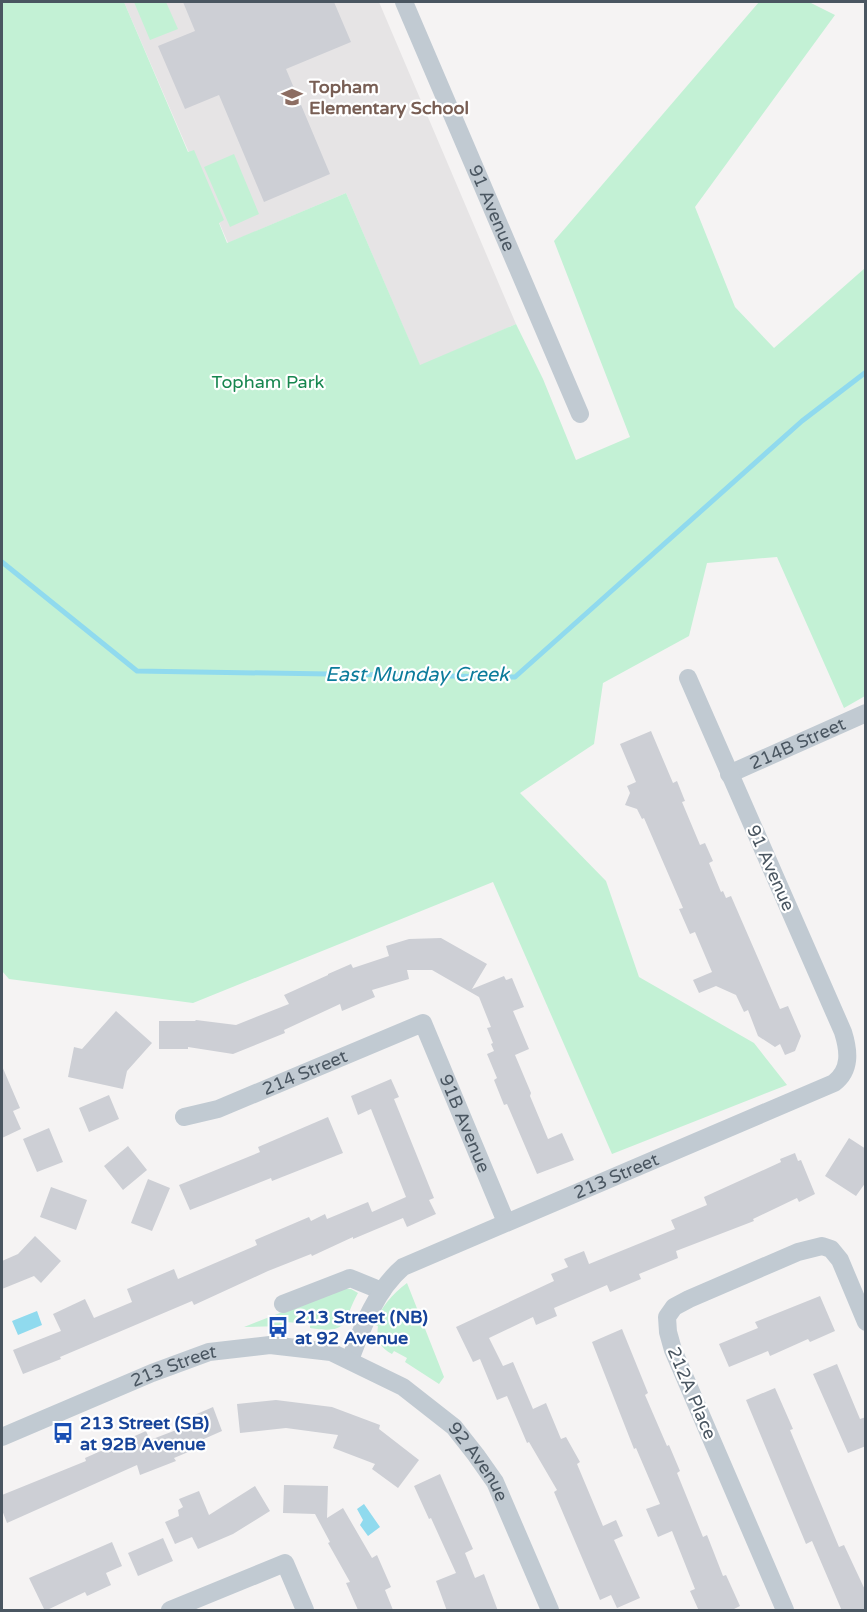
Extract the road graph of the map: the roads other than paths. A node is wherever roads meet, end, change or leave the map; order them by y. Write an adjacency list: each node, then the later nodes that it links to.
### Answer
1 (404, 2): 2 (street, 91 Avenue)
2 (579, 414)
3 (688, 678): 5 (street, 91 Avenue)
4 (866, 712): 5 (street, 214B Street)
5 (729, 774): 7 (street, 91 Avenue)
6 (423, 1023): 8 (street, 214 Street); 9 (street, 91B Avenue)
7 (848, 1059): 9 (street, 213 Street)
8 (184, 1118)
9 (506, 1222): 10 (street, 213 Street)
10 (382, 1291): 11 (street); 13 (street, 213 Street)
11 (283, 1304)
12 (866, 1322): 18 (street, 212A Place)
13 (350, 1360): 14 (street, 213 Street); 17 (street, 92 Avenue)
14 (2, 1437)
15 (170, 1611): 16 (street)
16 (305, 1611)
17 (550, 1611)
18 (785, 1611)

